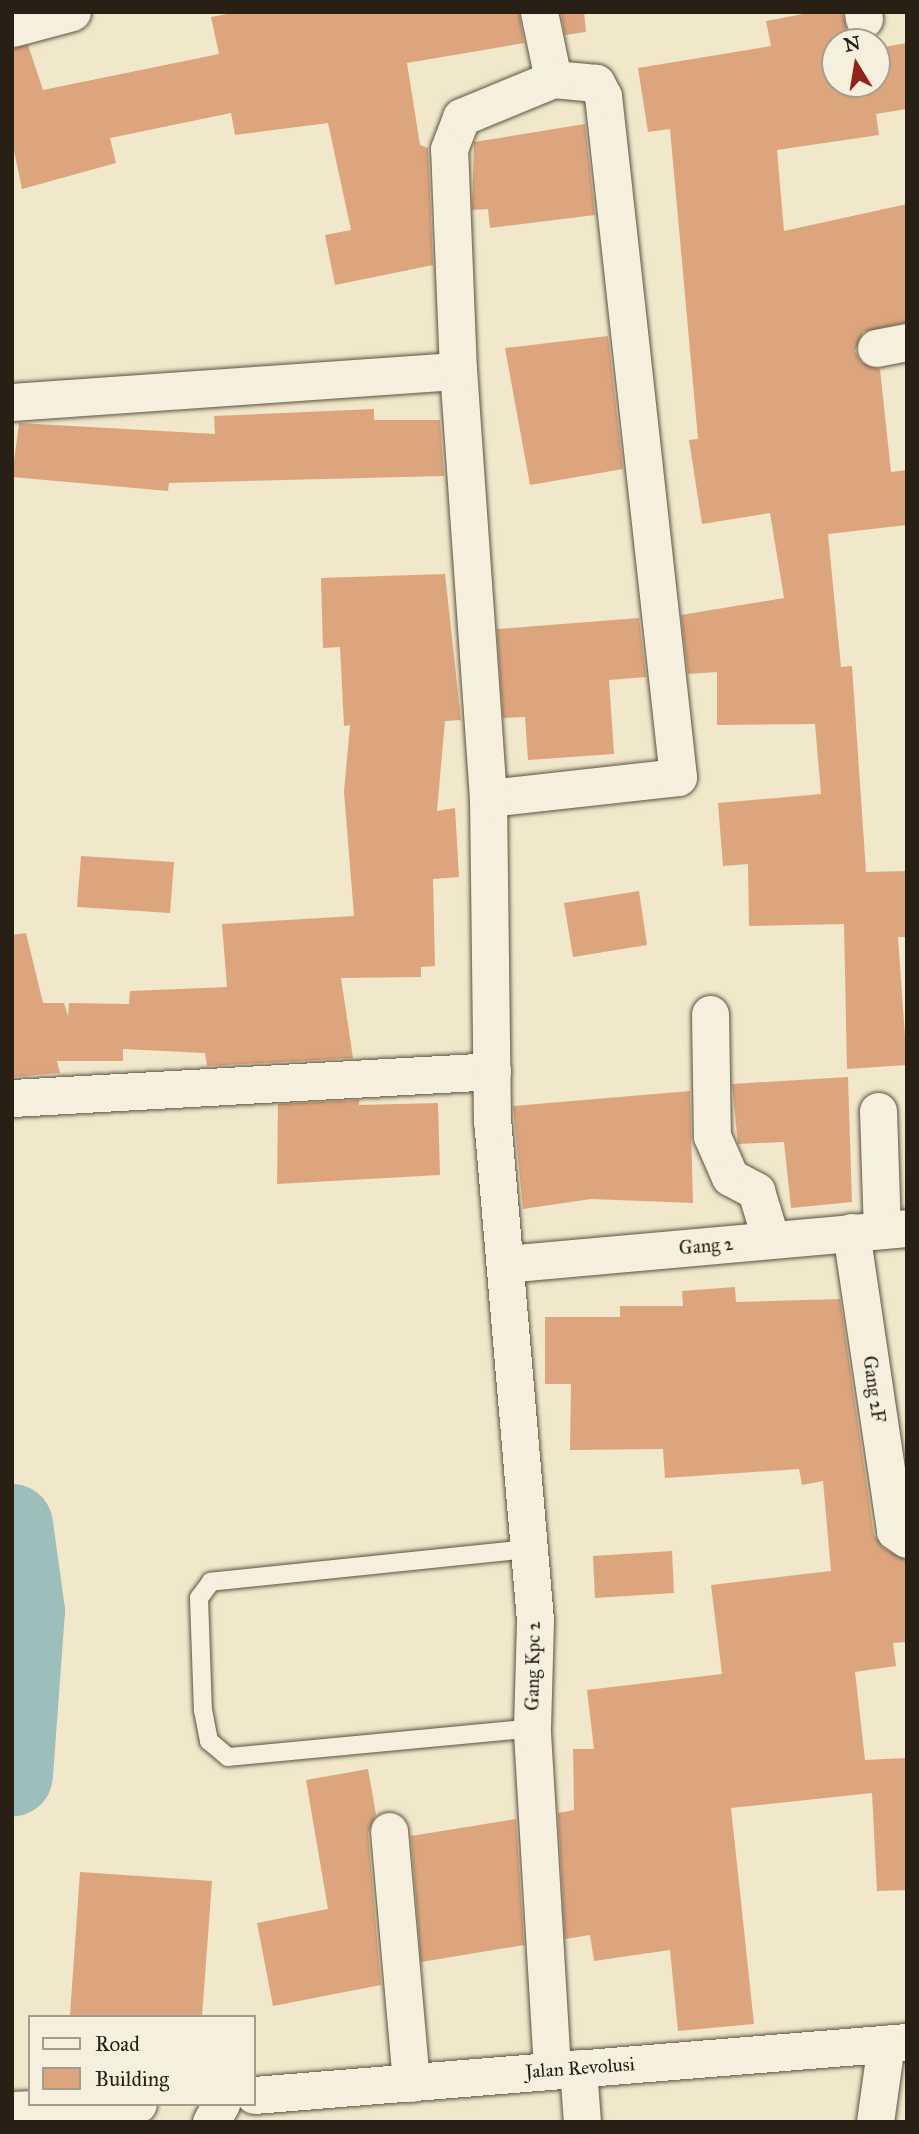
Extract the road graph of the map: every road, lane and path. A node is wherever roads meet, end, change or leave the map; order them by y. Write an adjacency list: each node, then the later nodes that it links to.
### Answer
1 (72, 12): 3 (street)
2 (539, 12): 4 (street)
3 (12, 28)
4 (553, 79): 5 (street, Gang Kpc 2); 7 (street)
5 (458, 371): 6 (street); 7 (street, Gang Kpc 2)
6 (12, 402)
7 (488, 798): 9 (street, Gang Kpc 2)
8 (710, 1014): 13 (street)
9 (492, 1071): 10 (street); 14 (street, Gang Kpc 2)
10 (12, 1098)
11 (878, 1111): 12 (street, Gang 2F)
12 (880, 1230): 13 (street, Gang 2); 15 (street, Gang 2F)
13 (771, 1240): 14 (street, Gang 2)
14 (505, 1264): 16 (street, Gang Kpc 2)
15 (907, 1539)
16 (528, 1549): 17 (street, Gang Kpc 2); 17 (lane)
17 (532, 1728): 20 (street, Gang Kpc 2)
18 (389, 1831): 21 (street)
19 (896, 2043): 20 (street, Jalan Revolusi); 28 (street)
20 (565, 2069): 21 (street, Jalan Revolusi); 27 (street, Gang Kpc 2)
21 (411, 2083): 22 (street, Jalan Revolusi)
22 (256, 2095)
23 (96, 2106): 25 (street)
24 (220, 2106): 26 (street)
25 (12, 2110)
26 (211, 2122)
27 (582, 2122)
28 (874, 2122)

